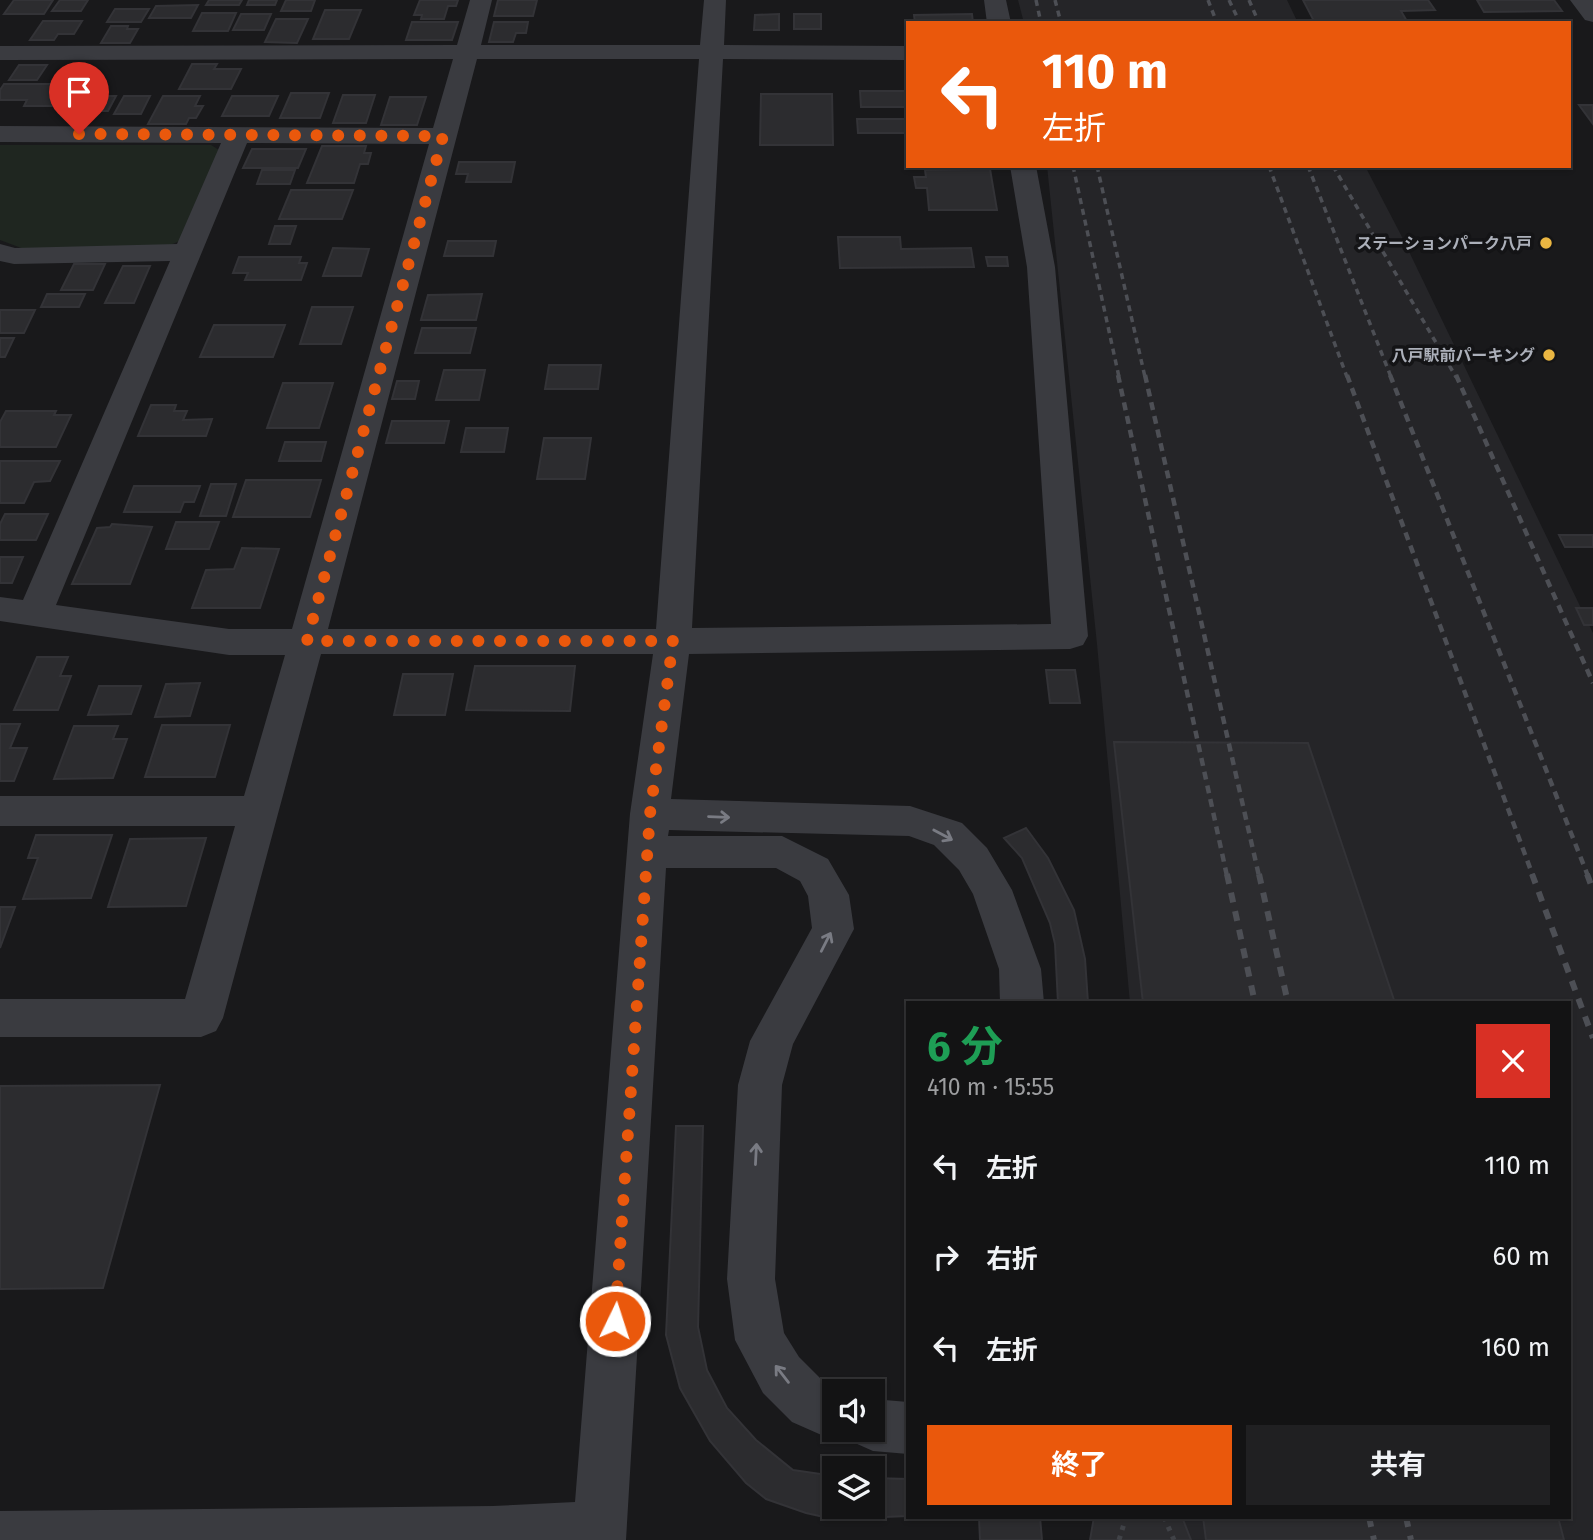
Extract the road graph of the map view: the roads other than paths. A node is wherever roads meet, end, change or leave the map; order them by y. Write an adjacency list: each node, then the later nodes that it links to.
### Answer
1 (481, 0): 9 (street)
2 (715, 0): 7 (street)
3 (995, 0): 6 (street)
4 (1581, 0): 5 (street)
5 (1593, 15)
6 (999, 21)
7 (713, 51): 9 (street); 10 (street); 20 (street)
8 (0, 53): 9 (street)
9 (467, 54): 13 (street)
10 (906, 54)
11 (0, 134): 12 (street)
12 (237, 135): 13 (street); 16 (street)
13 (443, 136): 19 (street)
14 (1023, 168): 20 (street)
15 (0, 252): 16 (street)
16 (189, 252): 18 (street)
17 (0, 609): 18 (street)
18 (35, 614): 19 (street)
19 (307, 641): 20 (street); 22 (street)
20 (673, 641): 23 (street)
21 (0, 811): 22 (street)
22 (259, 811): 25 (street)
23 (649, 833): 24 (street, one-way to 24); 26 (street, one-way to 23); 29 (street)
24 (1022, 1001)
25 (0, 1018)
26 (822, 1409)
27 (885, 1426): 28 (street)
28 (906, 1428)
29 (599, 1534): 30 (street)
30 (0, 1538)

